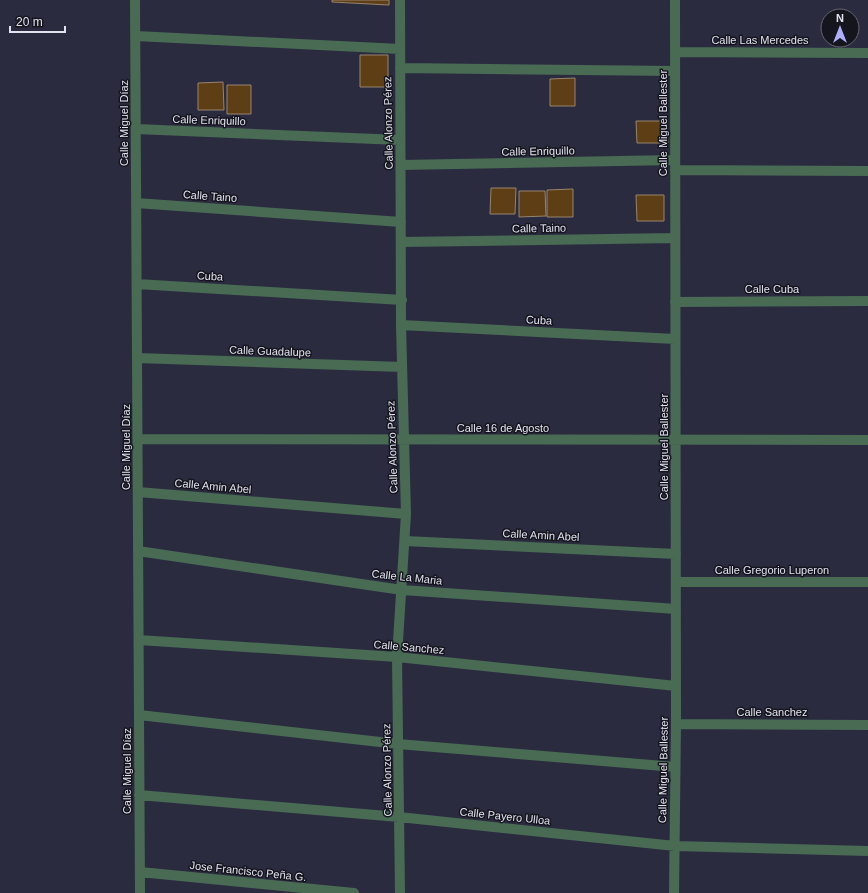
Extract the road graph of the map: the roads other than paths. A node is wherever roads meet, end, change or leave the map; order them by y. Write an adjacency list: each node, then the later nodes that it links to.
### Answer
1 (135, 0): 4 (street, Calle Miguel Díaz)
2 (400, 0): 5 (street, Calle Alonzo Pérez)
3 (675, 0): 6 (street, Calle Miguel Ballester)
4 (136, 36): 5 (street); 10 (street, Calle Miguel Díaz)
5 (400, 49): 8 (street, Calle Alonzo Pérez)
6 (675, 52): 7 (street, Calle Las Mercedes); 9 (street, Calle Miguel Ballester)
7 (868, 53)
8 (400, 68): 9 (street); 11 (street, Calle Alonzo Pérez)
9 (675, 71): 13 (street, Calle Miguel Ballester)
10 (136, 129): 11 (street, Calle Enriquillo); 15 (street, Calle Miguel Díaz)
11 (400, 140): 12 (street, Calle Alonzo Pérez)
12 (401, 165): 13 (street, Calle Enriquillo); 16 (street, Calle Alonzo Pérez)
13 (676, 165): 14 (street, Calle Enriquillo); 17 (street, Calle Miguel Ballester)
14 (868, 171)
15 (136, 203): 16 (street, Calle Taino); 19 (street, Calle Miguel Díaz)
16 (401, 222): 18 (street, Calle Alonzo Pérez)
17 (676, 238): 18 (street, Calle Taino); 22 (street, Calle Miguel Ballester)
18 (402, 242): 20 (street, Calle Alonzo Pérez)
19 (137, 284): 20 (street, Cuba); 25 (street, Calle Miguel Díaz)
20 (402, 300): 23 (street, Calle Alonzo Pérez)
21 (868, 301): 22 (street, Calle Cuba)
22 (676, 302): 24 (street, Calle Miguel Ballester)
23 (401, 325): 24 (street, Cuba); 26 (street, Calle Alonzo Pérez)
24 (676, 339): 29 (street, Calle Miguel Ballester)
25 (137, 358): 26 (street, Calle Guadalupe); 27 (street, Calle Miguel Díaz)
26 (402, 367): 28 (street, Calle Alonzo Pérez)
27 (138, 439): 28 (street, Calle 16 de Agosto); 31 (street, Calle Miguel Díaz)
28 (403, 439): 29 (street, Calle 16 de Agosto); 32 (street, Calle Alonzo Pérez)
29 (676, 440): 30 (street, Calle 16 de Agosto); 35 (street, Calle Miguel Ballester)
30 (868, 440)
31 (138, 492): 32 (street, Calle Amin Abel); 34 (street, Calle Miguel Díaz)
32 (406, 514): 33 (street, Calle Alonzo Pérez)
33 (405, 541): 35 (street, Calle Amin Abel); 38 (street, Calle Alonzo Pérez)
34 (138, 551): 38 (street, Calle La Maria); 40 (street, Calle Miguel Díaz)
35 (676, 554): 36 (street, Calle Miguel Ballester)
36 (676, 582): 37 (street, Calle Gregorio Luperon); 39 (street, Calle Miguel Ballester)
37 (868, 582)
38 (402, 590): 39 (street, Calle La Maria); 41 (street, Calle Alonzo Pérez)
39 (676, 609): 42 (street, Calle Miguel Ballester)
40 (139, 640): 41 (street, Calle Sanchez); 43 (street, Calle Miguel Díaz)
41 (397, 657): 42 (street, Calle Sanchez); 46 (street, Calle Alonzo Pérez)
42 (676, 686): 44 (street, Calle Miguel Ballester)
43 (139, 715): 46 (street); 48 (street, Calle Miguel Díaz)
44 (676, 724): 45 (street, Calle Sanchez); 47 (street, Calle Miguel Ballester)
45 (868, 725)
46 (398, 744): 47 (street); 49 (street, Calle Alonzo Pérez)
47 (676, 766): 50 (street, Calle Miguel Ballester)
48 (139, 795): 49 (street, Calle Payero Ulloa); 52 (street, Calle Miguel Díaz)
49 (399, 817): 50 (street, Calle Payero Ulloa); 55 (street, Calle Alonzo Pérez)
50 (675, 846): 51 (street, Calle Payero Ulloa); 56 (street, Calle Miguel Ballester)
51 (868, 851)
52 (140, 872): 53 (street, Calle Miguel Díaz); 54 (street, Jose Francisco Peña G.)
53 (140, 893)
54 (354, 893)
55 (400, 893)
56 (674, 893)

